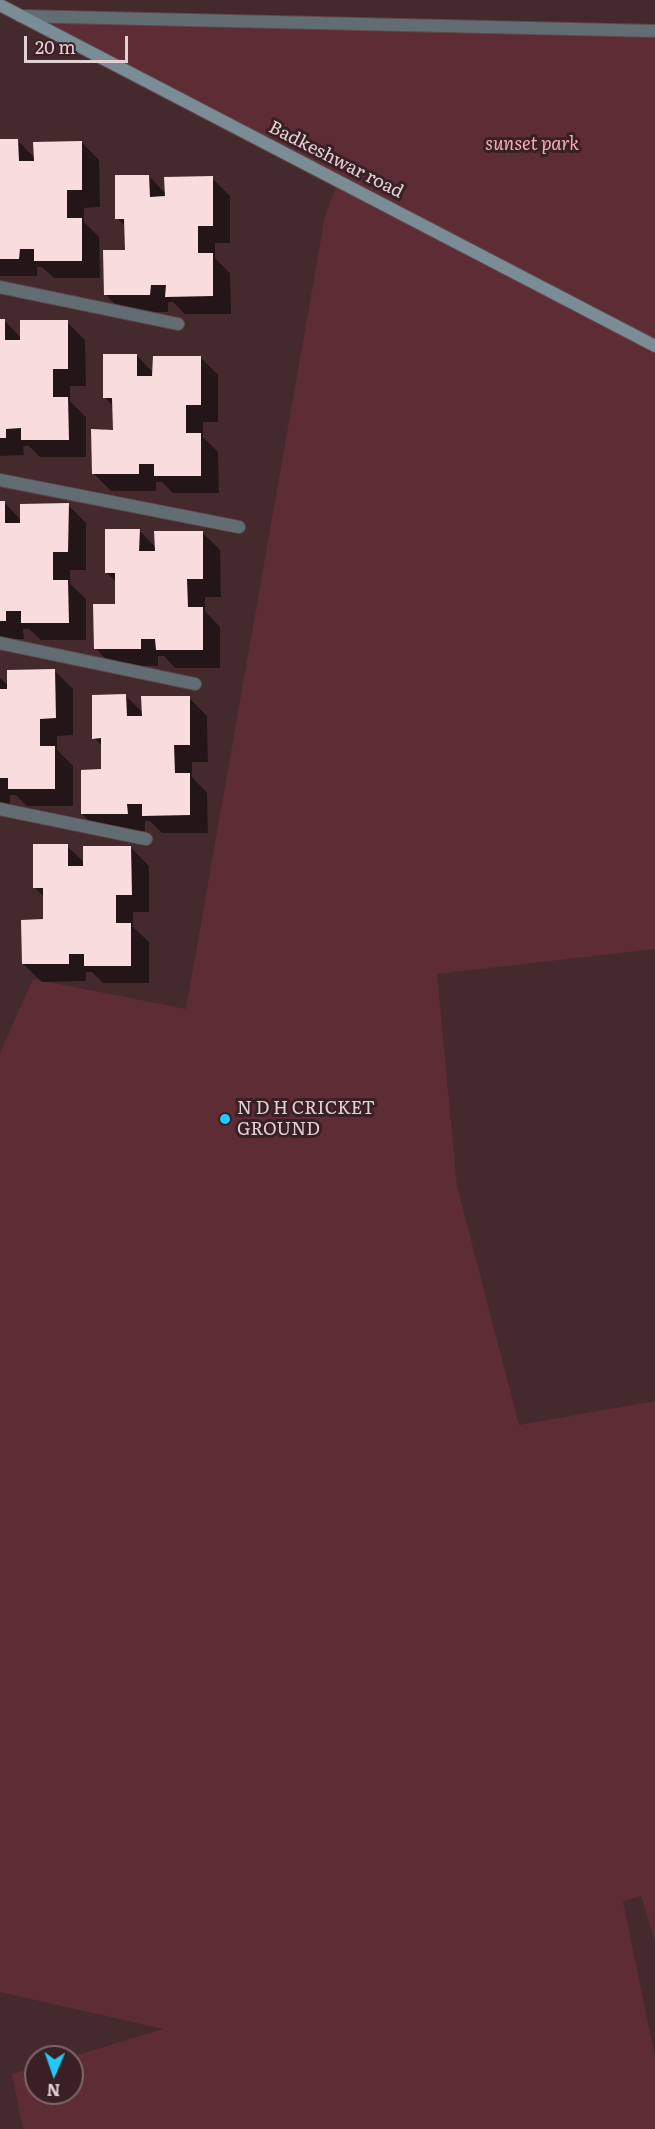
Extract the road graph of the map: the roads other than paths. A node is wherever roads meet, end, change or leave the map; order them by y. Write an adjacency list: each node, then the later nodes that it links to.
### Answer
1 (0, 6): 2 (street, Badkeshwar road)
2 (20, 16): 3 (street); 6 (street, Badkeshwar road)
3 (655, 31)
4 (0, 287): 5 (street)
5 (178, 324)
6 (655, 346)
7 (0, 480): 8 (street)
8 (239, 527)
9 (0, 643): 10 (street)
10 (195, 684)
11 (0, 809): 12 (street)
12 (146, 838)

